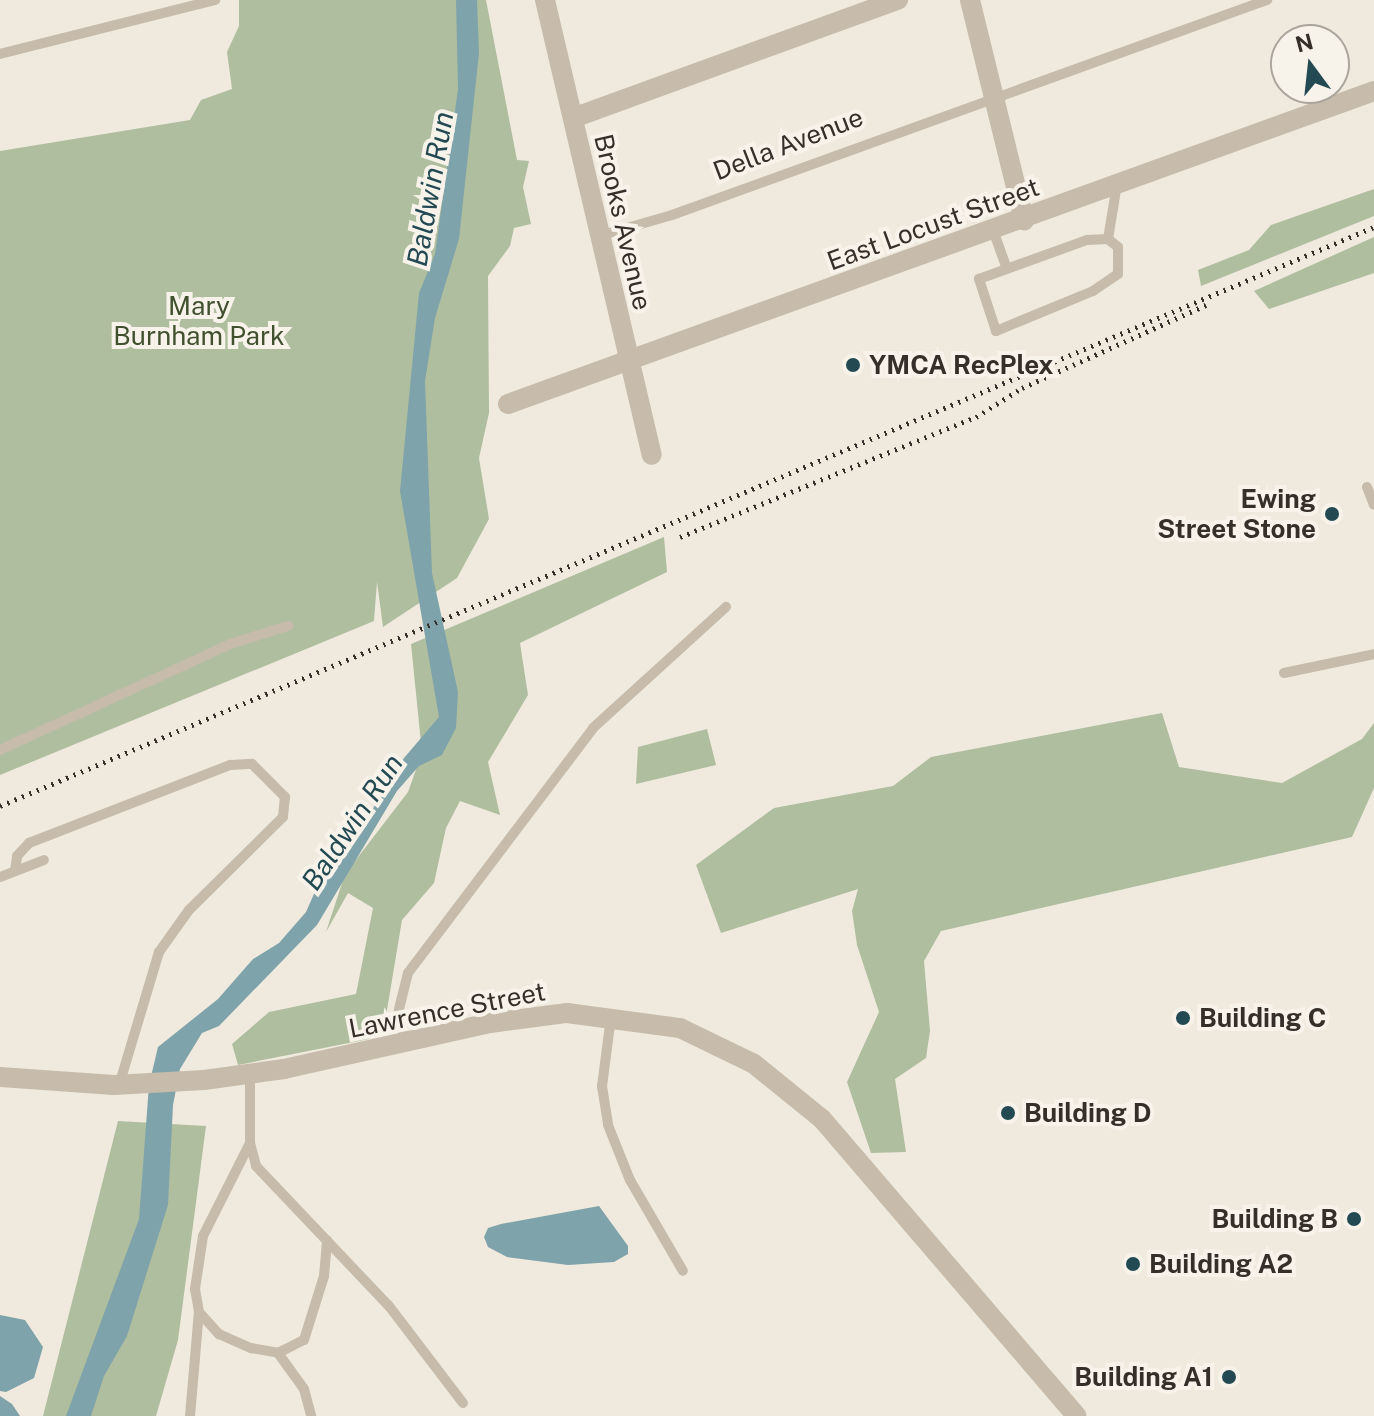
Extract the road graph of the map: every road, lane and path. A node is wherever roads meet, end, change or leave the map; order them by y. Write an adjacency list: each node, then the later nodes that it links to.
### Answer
1 (215, 0): 6 (lane)
2 (545, 0): 9 (street, Brooks Avenue)
3 (898, 0): 9 (street)
4 (970, 0): 8 (street)
5 (1267, 0): 8 (lane, Della Avenue)
6 (0, 54)
7 (1374, 91): 10 (street, East Locust Street)
8 (994, 98): 11 (street); 13 (lane, Della Avenue)
9 (573, 118): 13 (street, Brooks Avenue)
10 (1117, 184): 11 (street, East Locust Street); 14 (lane)
11 (1024, 220): 12 (street, East Locust Street)
12 (993, 230): 15 (lane); 16 (street, East Locust Street)
13 (599, 236): 16 (street, Brooks Avenue)
14 (1108, 239): 15 (lane); 15 (lane)
15 (1007, 269)
16 (630, 362): 17 (street, East Locust Street); 18 (street, Brooks Avenue)
17 (508, 404)
18 (652, 455)
19 (1367, 487): 20 (lane)
20 (1374, 505)
21 (726, 607): 30 (lane)
22 (288, 626): 25 (lane)
23 (1374, 654): 24 (lane)
24 (1284, 673)
25 (0, 750)
26 (44, 860): 27 (lane)
27 (15, 871): 28 (lane); 33 (lane)
28 (0, 877)
29 (612, 1015): 30 (street, Lawrence Street); 36 (lane); 42 (street, Lawrence Street)
30 (404, 1043): 31 (street, Lawrence Street)
31 (250, 1074): 33 (street, Lawrence Street); 34 (lane)
32 (0, 1077): 33 (street, Lawrence Street)
33 (128, 1084)
34 (250, 1143): 35 (lane); 37 (lane)
35 (327, 1240): 38 (lane); 39 (lane)
36 (683, 1271)
37 (199, 1312): 38 (lane); 40 (lane)
38 (278, 1353): 41 (lane)
39 (463, 1403)
40 (190, 1416)
41 (311, 1416)
42 (1077, 1416)

